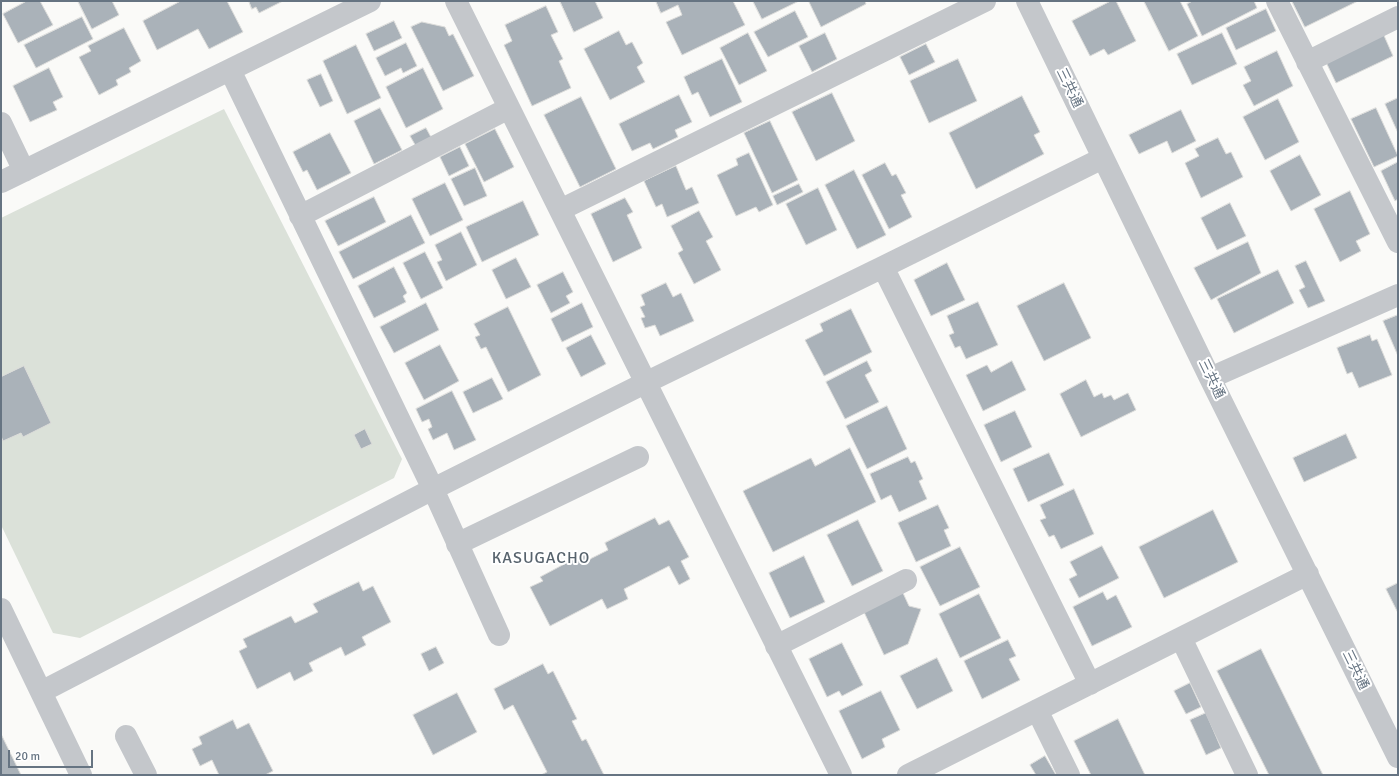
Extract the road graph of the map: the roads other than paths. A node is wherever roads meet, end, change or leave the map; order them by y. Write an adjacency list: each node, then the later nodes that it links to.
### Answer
1 (370, 1): 8 (street)
2 (456, 1): 9 (street)
3 (985, 1): 14 (street)
4 (1027, 1): 11 (street, 三共通)
5 (1277, 1): 7 (street)
6 (1398, 17): 7 (street)
7 (1307, 62): 16 (street)
8 (230, 70): 12 (street); 15 (street)
9 (509, 108): 14 (street); 15 (street)
10 (1, 123): 12 (street)
11 (1102, 158): 17 (street); 19 (street, 三共通)
12 (24, 171): 13 (street)
13 (1, 182)
14 (560, 210): 20 (street)
15 (300, 216): 22 (street)
16 (1398, 242)
17 (883, 267): 20 (street); 31 (street)
18 (1398, 295): 19 (street)
19 (1210, 378): 24 (street, 三共通)
20 (645, 383): 22 (street); 30 (street)
21 (638, 457): 23 (street)
22 (433, 489): 23 (street); 32 (street)
23 (457, 544): 27 (street)
24 (1308, 574): 29 (street); 35 (street, 三共通)
25 (906, 580): 30 (street)
26 (1, 609): 28 (street)
27 (499, 635)
28 (7, 636): 32 (street)
29 (1182, 638): 31 (street); 41 (street)
30 (776, 646): 38 (street)
31 (1090, 684): 33 (street)
32 (40, 692): 36 (street)
33 (1037, 710): 39 (street); 40 (street)
34 (126, 736): 37 (street)
35 (1398, 756)
36 (81, 775)
37 (146, 775)
38 (841, 775)
39 (908, 775)
40 (1069, 775)
41 (1247, 775)

